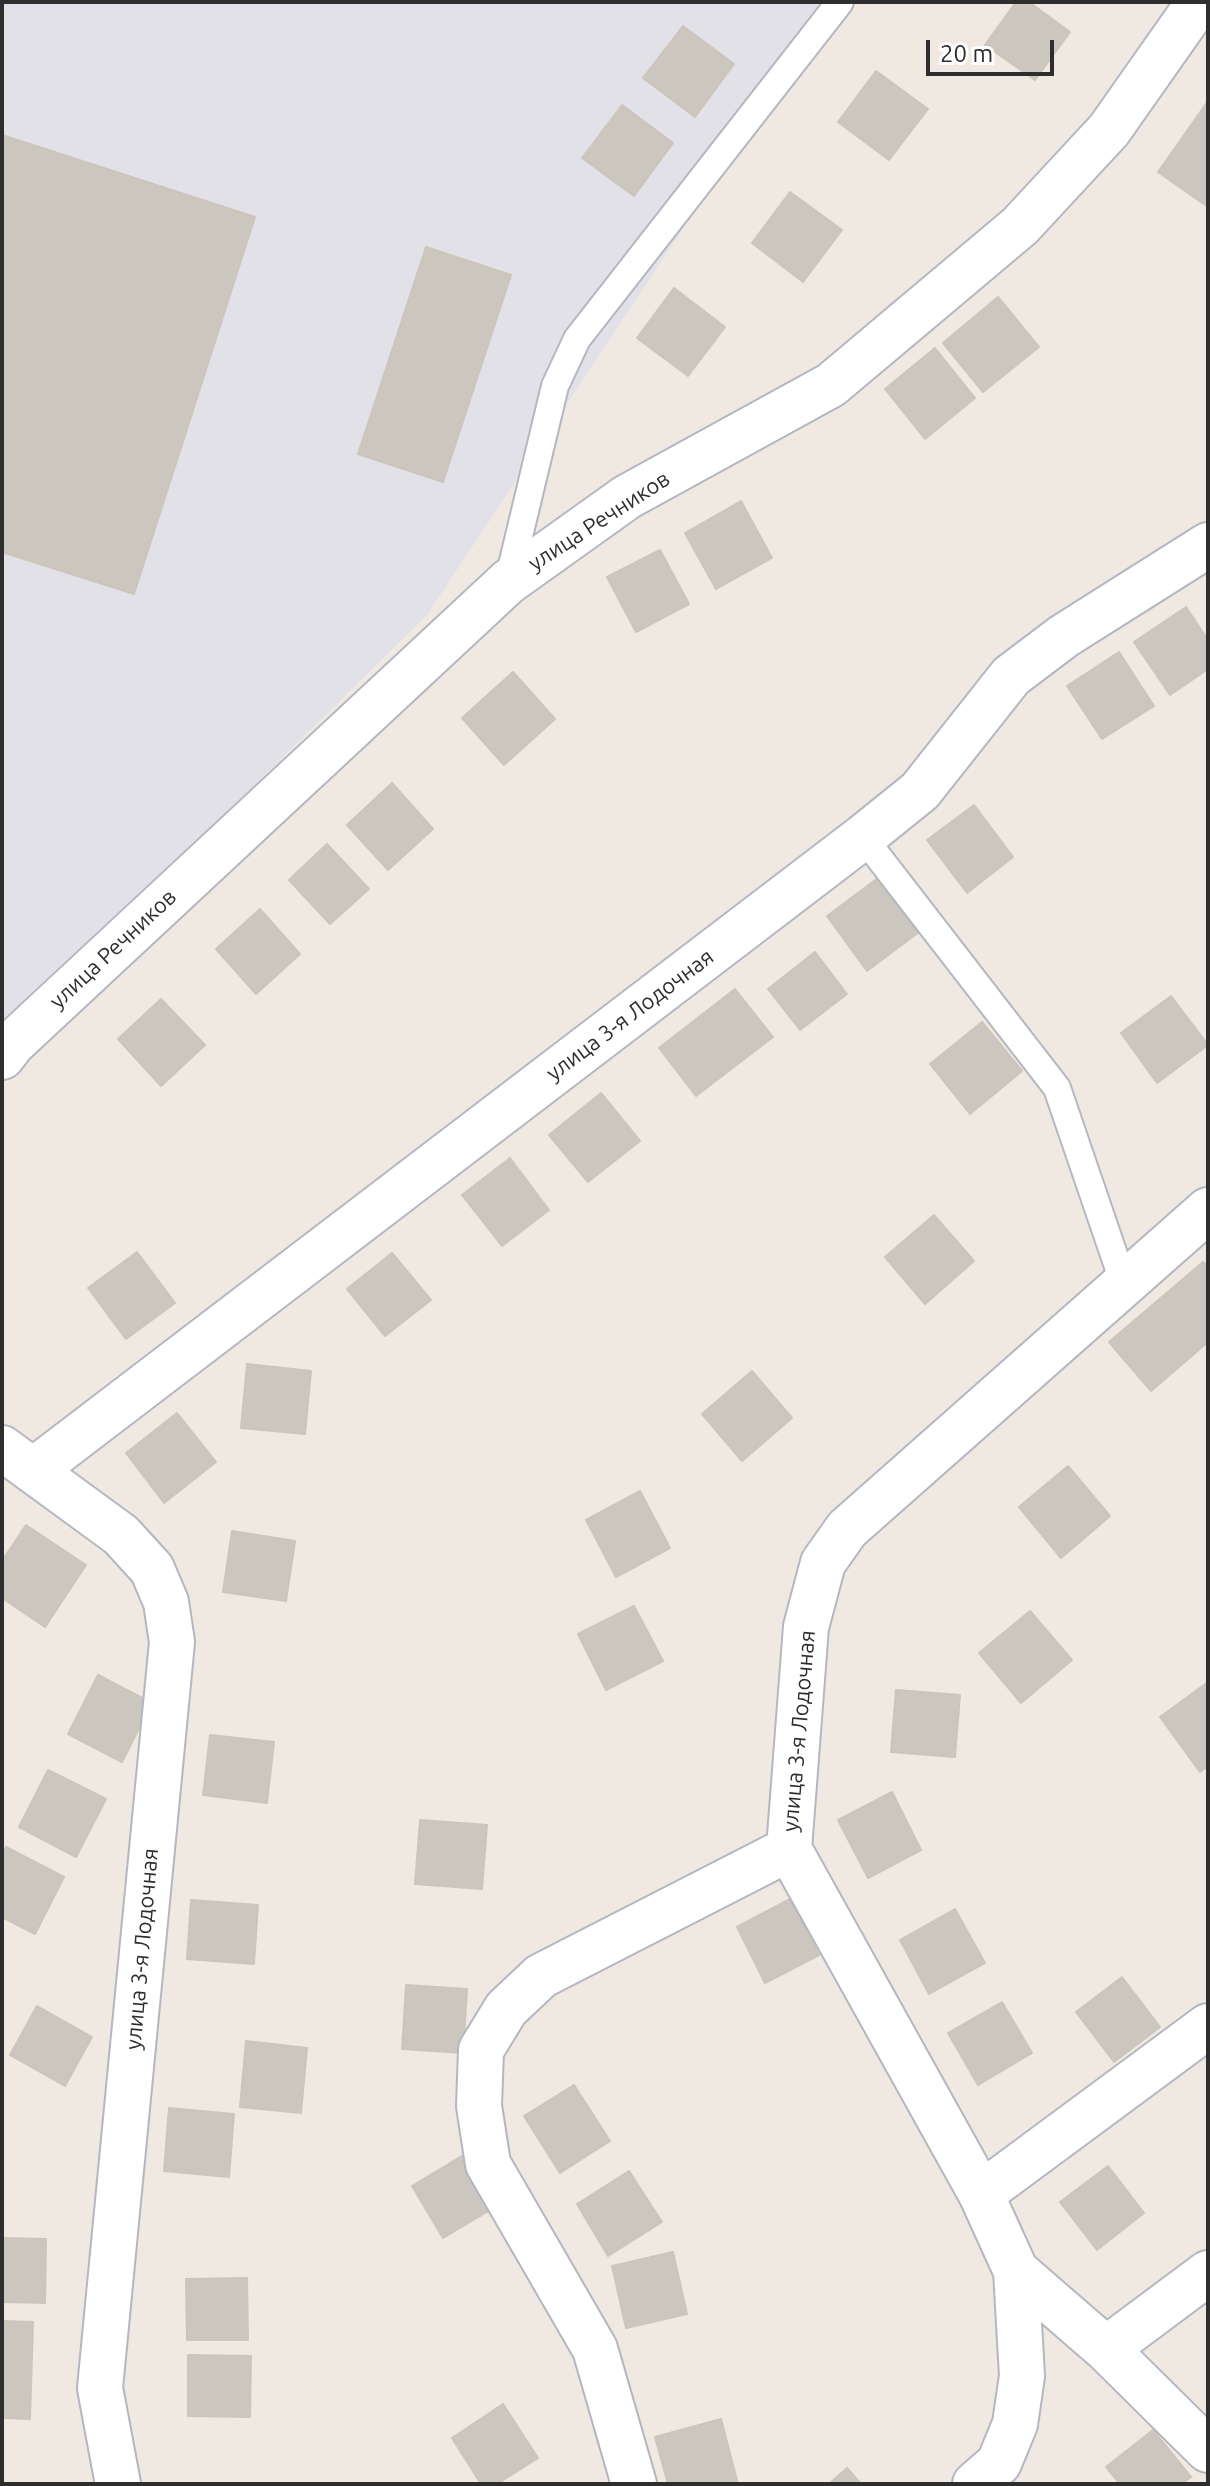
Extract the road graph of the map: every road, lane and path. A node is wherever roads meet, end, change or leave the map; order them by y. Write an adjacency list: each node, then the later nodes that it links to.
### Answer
1 (840, 2): 4 (lane)
2 (1199, 2): 4 (street, улица Речников)
3 (1208, 545): 5 (street, улица 3-я Лодочная)
4 (508, 582): 6 (street, улица Речников)
5 (863, 837): 8 (lane); 9 (street, улица 3-я Лодочная)
6 (2, 1057)
7 (1208, 1210): 8 (street, улица 3-я Лодочная)
8 (1124, 1284): 10 (street, улица 3-я Лодочная)
9 (18, 1459): 17 (street, улица 3-я Лодочная)
10 (789, 1849): 12 (street, улица 3-я Лодочная); 18 (street, улица 3-я Лодочная)
11 (1208, 2026): 12 (street)
12 (981, 2194): 13 (street, улица 3-я Лодочная)
13 (1016, 2271): 15 (street, улица 3-я Лодочная); 19 (street, улица 3-я Лодочная)
14 (1208, 2273): 15 (street)
15 (1106, 2349): 16 (street, улица 3-я Лодочная)
16 (1208, 2450)
17 (118, 2484)
18 (634, 2484)
19 (975, 2484)

